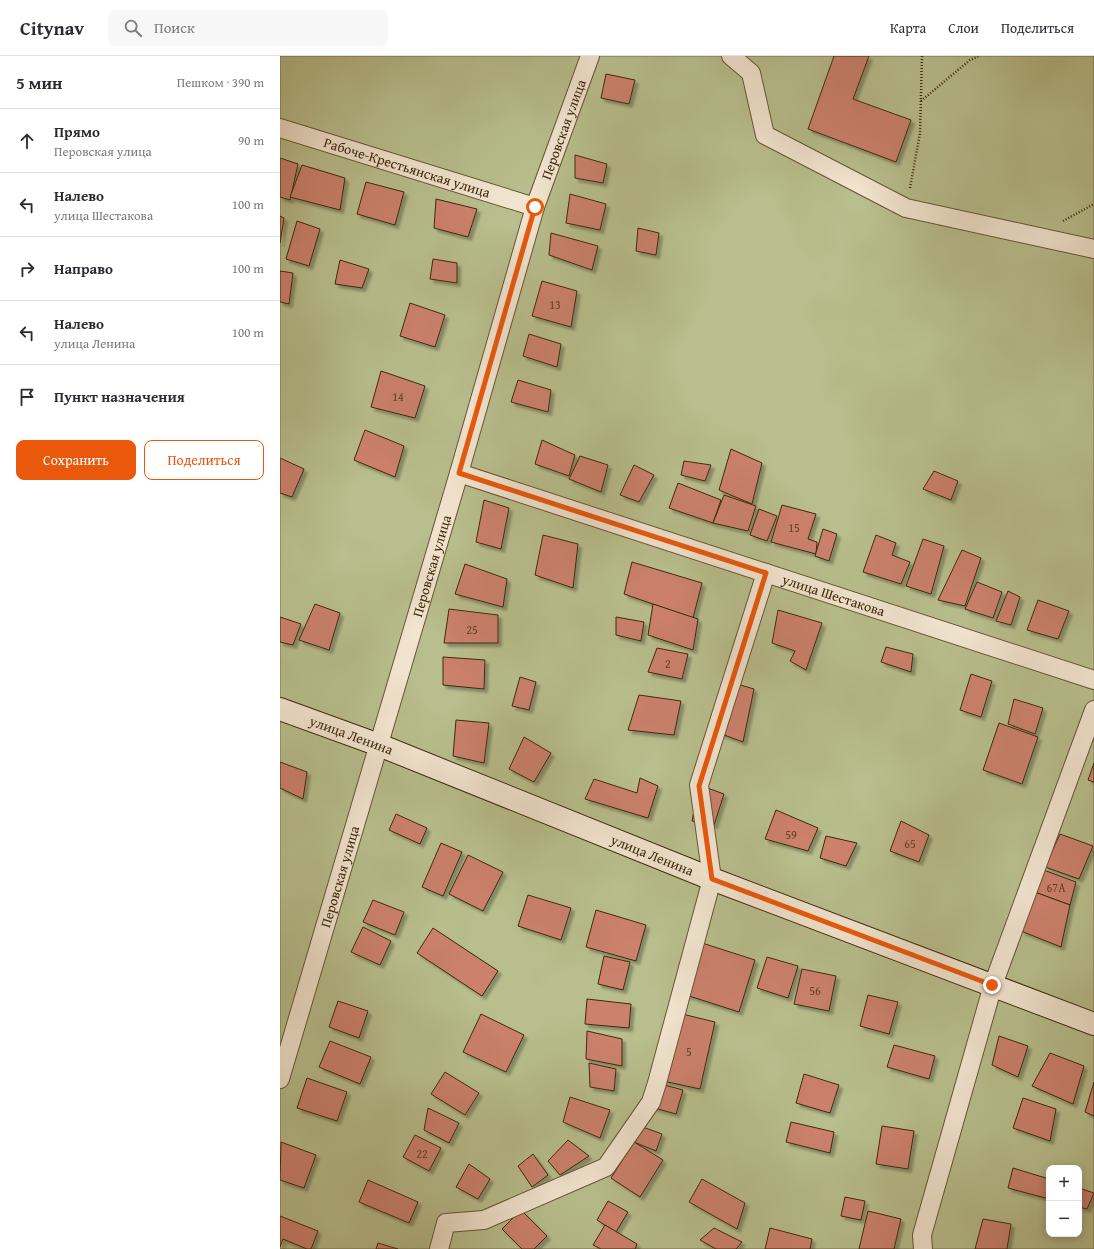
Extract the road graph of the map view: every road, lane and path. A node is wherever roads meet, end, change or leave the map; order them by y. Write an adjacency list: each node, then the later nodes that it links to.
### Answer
1 (590, 56): 8 (street, Перовская улица)
2 (731, 56): 9 (street)
3 (922, 56): 5 (path)
4 (978, 56): 5 (path)
5 (921, 101): 9 (path)
6 (280, 128): 8 (street, Рабоче-Крестьянская улица)
7 (1094, 204): 10 (path)
8 (535, 207): 12 (street, Перовская улица)
9 (906, 208): 10 (street)
10 (1036, 236): 11 (street)
11 (1094, 250)
12 (459, 473): 13 (street, улица Шестакова); 17 (street, Перовская улица)
13 (766, 573): 14 (street, улица Шестакова); 18 (street)
14 (1094, 680)
15 (280, 709): 17 (street, улица Ленина)
16 (1094, 710): 19 (street)
17 (379, 745): 18 (street, улица Ленина); 21 (street, Перовская улица)
18 (712, 879): 19 (street, улица Ленина); 22 (street)
19 (992, 985): 20 (street, улица Ленина); 23 (street)
20 (1094, 1024)
21 (280, 1079)
22 (439, 1249)
23 (923, 1249)

